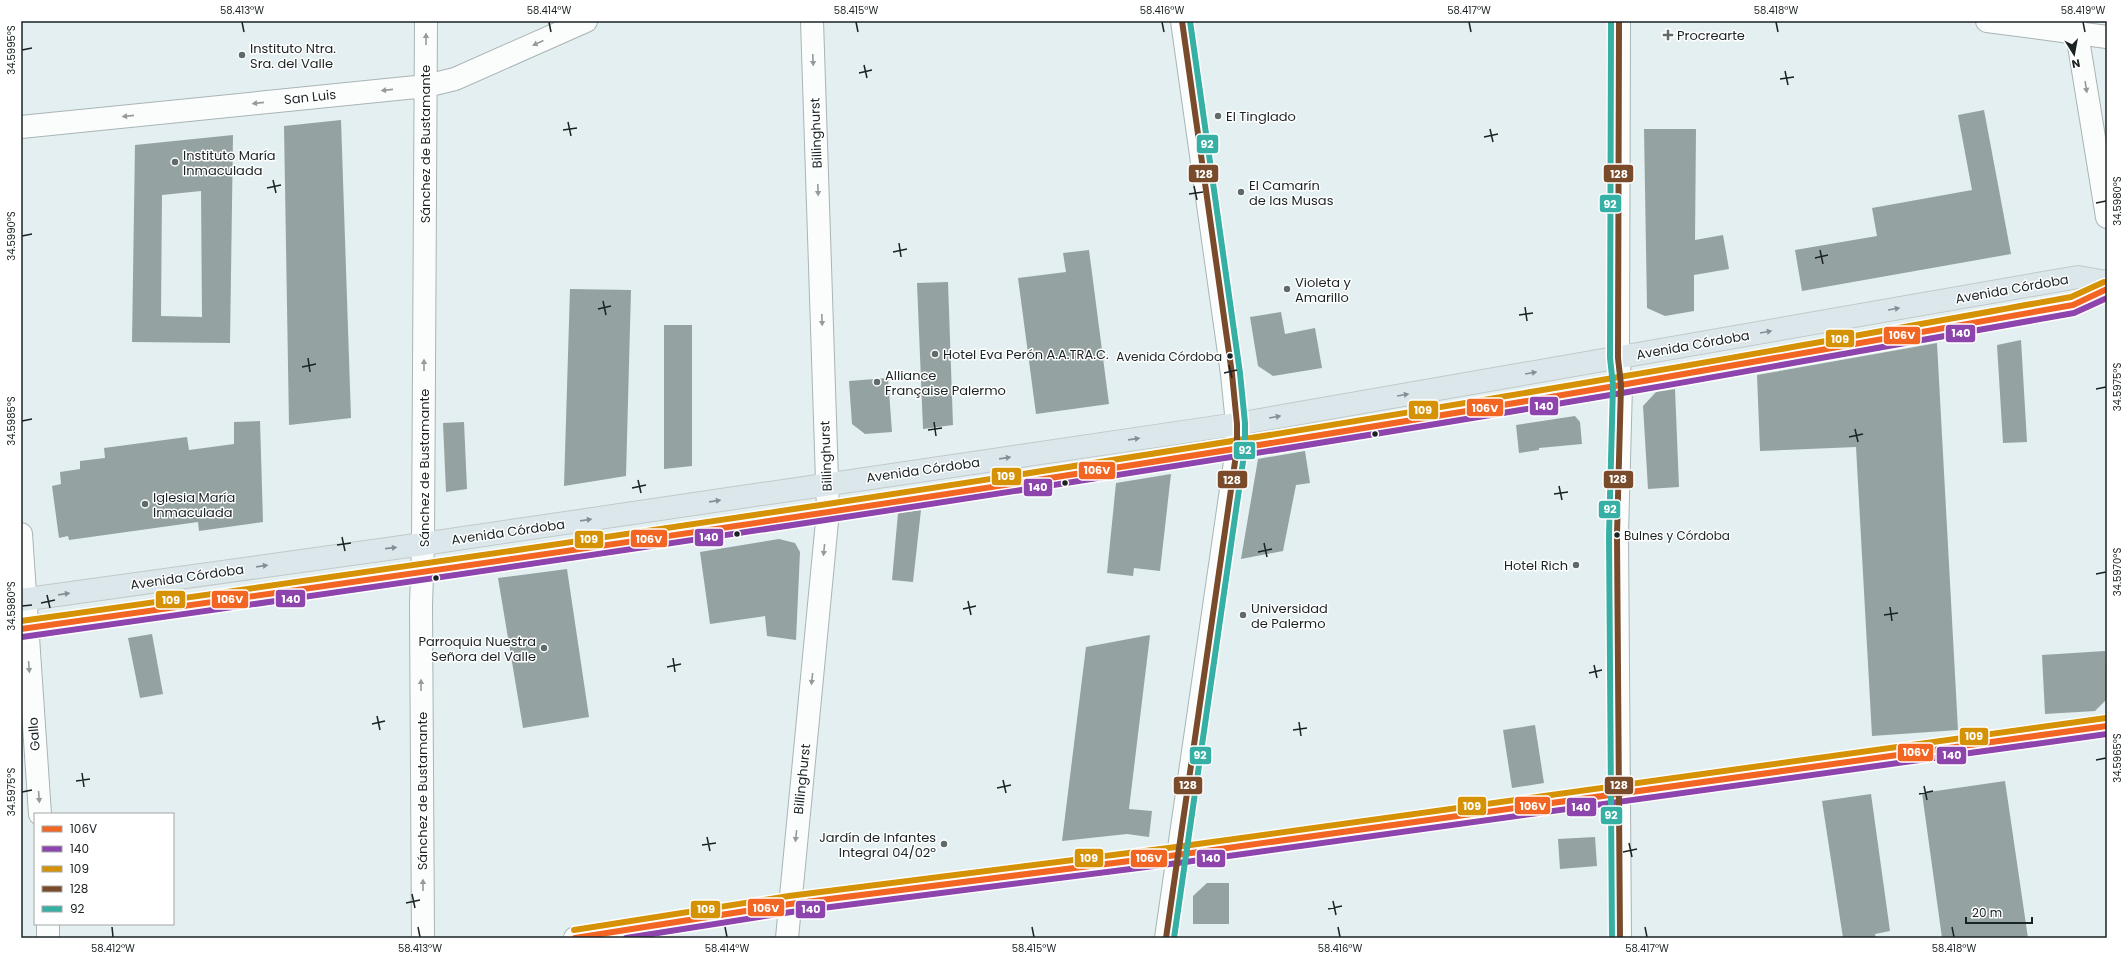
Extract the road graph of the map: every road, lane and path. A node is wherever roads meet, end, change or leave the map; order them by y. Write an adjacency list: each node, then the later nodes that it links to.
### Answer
1 (426, 21): 9 (street, Sánchez de Bustamante, one-way to 1)
2 (586, 21): 9 (street, San Luis, one-way to 9)
3 (812, 21): 15 (street, Billinghurst, one-way to 15)
4 (1182, 21): 14 (street)
5 (1619, 21): 13 (street)
6 (1987, 21): 7 (street)
7 (2076, 27): 8 (street); 11 (street, one-way to 11)
8 (2107, 37)
9 (426, 86): 10 (street, San Luis, one-way to 10); 17 (street, Sánchez de Bustamante, one-way to 9)
10 (21, 127)
11 (2107, 217)
12 (2107, 282): 13 (main road, Avenida Córdoba, one-way to 12)
13 (1618, 358): 14 (main road, Avenida Córdoba, one-way to 13); 20 (street)
14 (1237, 424): 15 (main road, Avenida Córdoba, one-way to 14); 22 (street)
15 (828, 484): 17 (main road, Avenida Córdoba, one-way to 15); 23 (street, Billinghurst, one-way to 23)
16 (21, 534): 18 (street, Gallo)
17 (423, 544): 18 (main road, Avenida Córdoba, one-way to 17); 26 (street, Sánchez de Bustamante, one-way to 17)
18 (23, 600): 21 (street, Gallo, one-way to 21)
19 (2107, 726): 20 (street)
20 (1619, 793): 22 (street); 30 (street)
21 (40, 813)
22 (1177, 854): 23 (street); 29 (street)
23 (790, 904): 27 (street); 28 (street, Billinghurst)
24 (48, 925): 25 (street)
25 (48, 938)
26 (423, 938)
27 (575, 938)
28 (787, 938)
29 (1166, 938)
30 (1620, 938)

